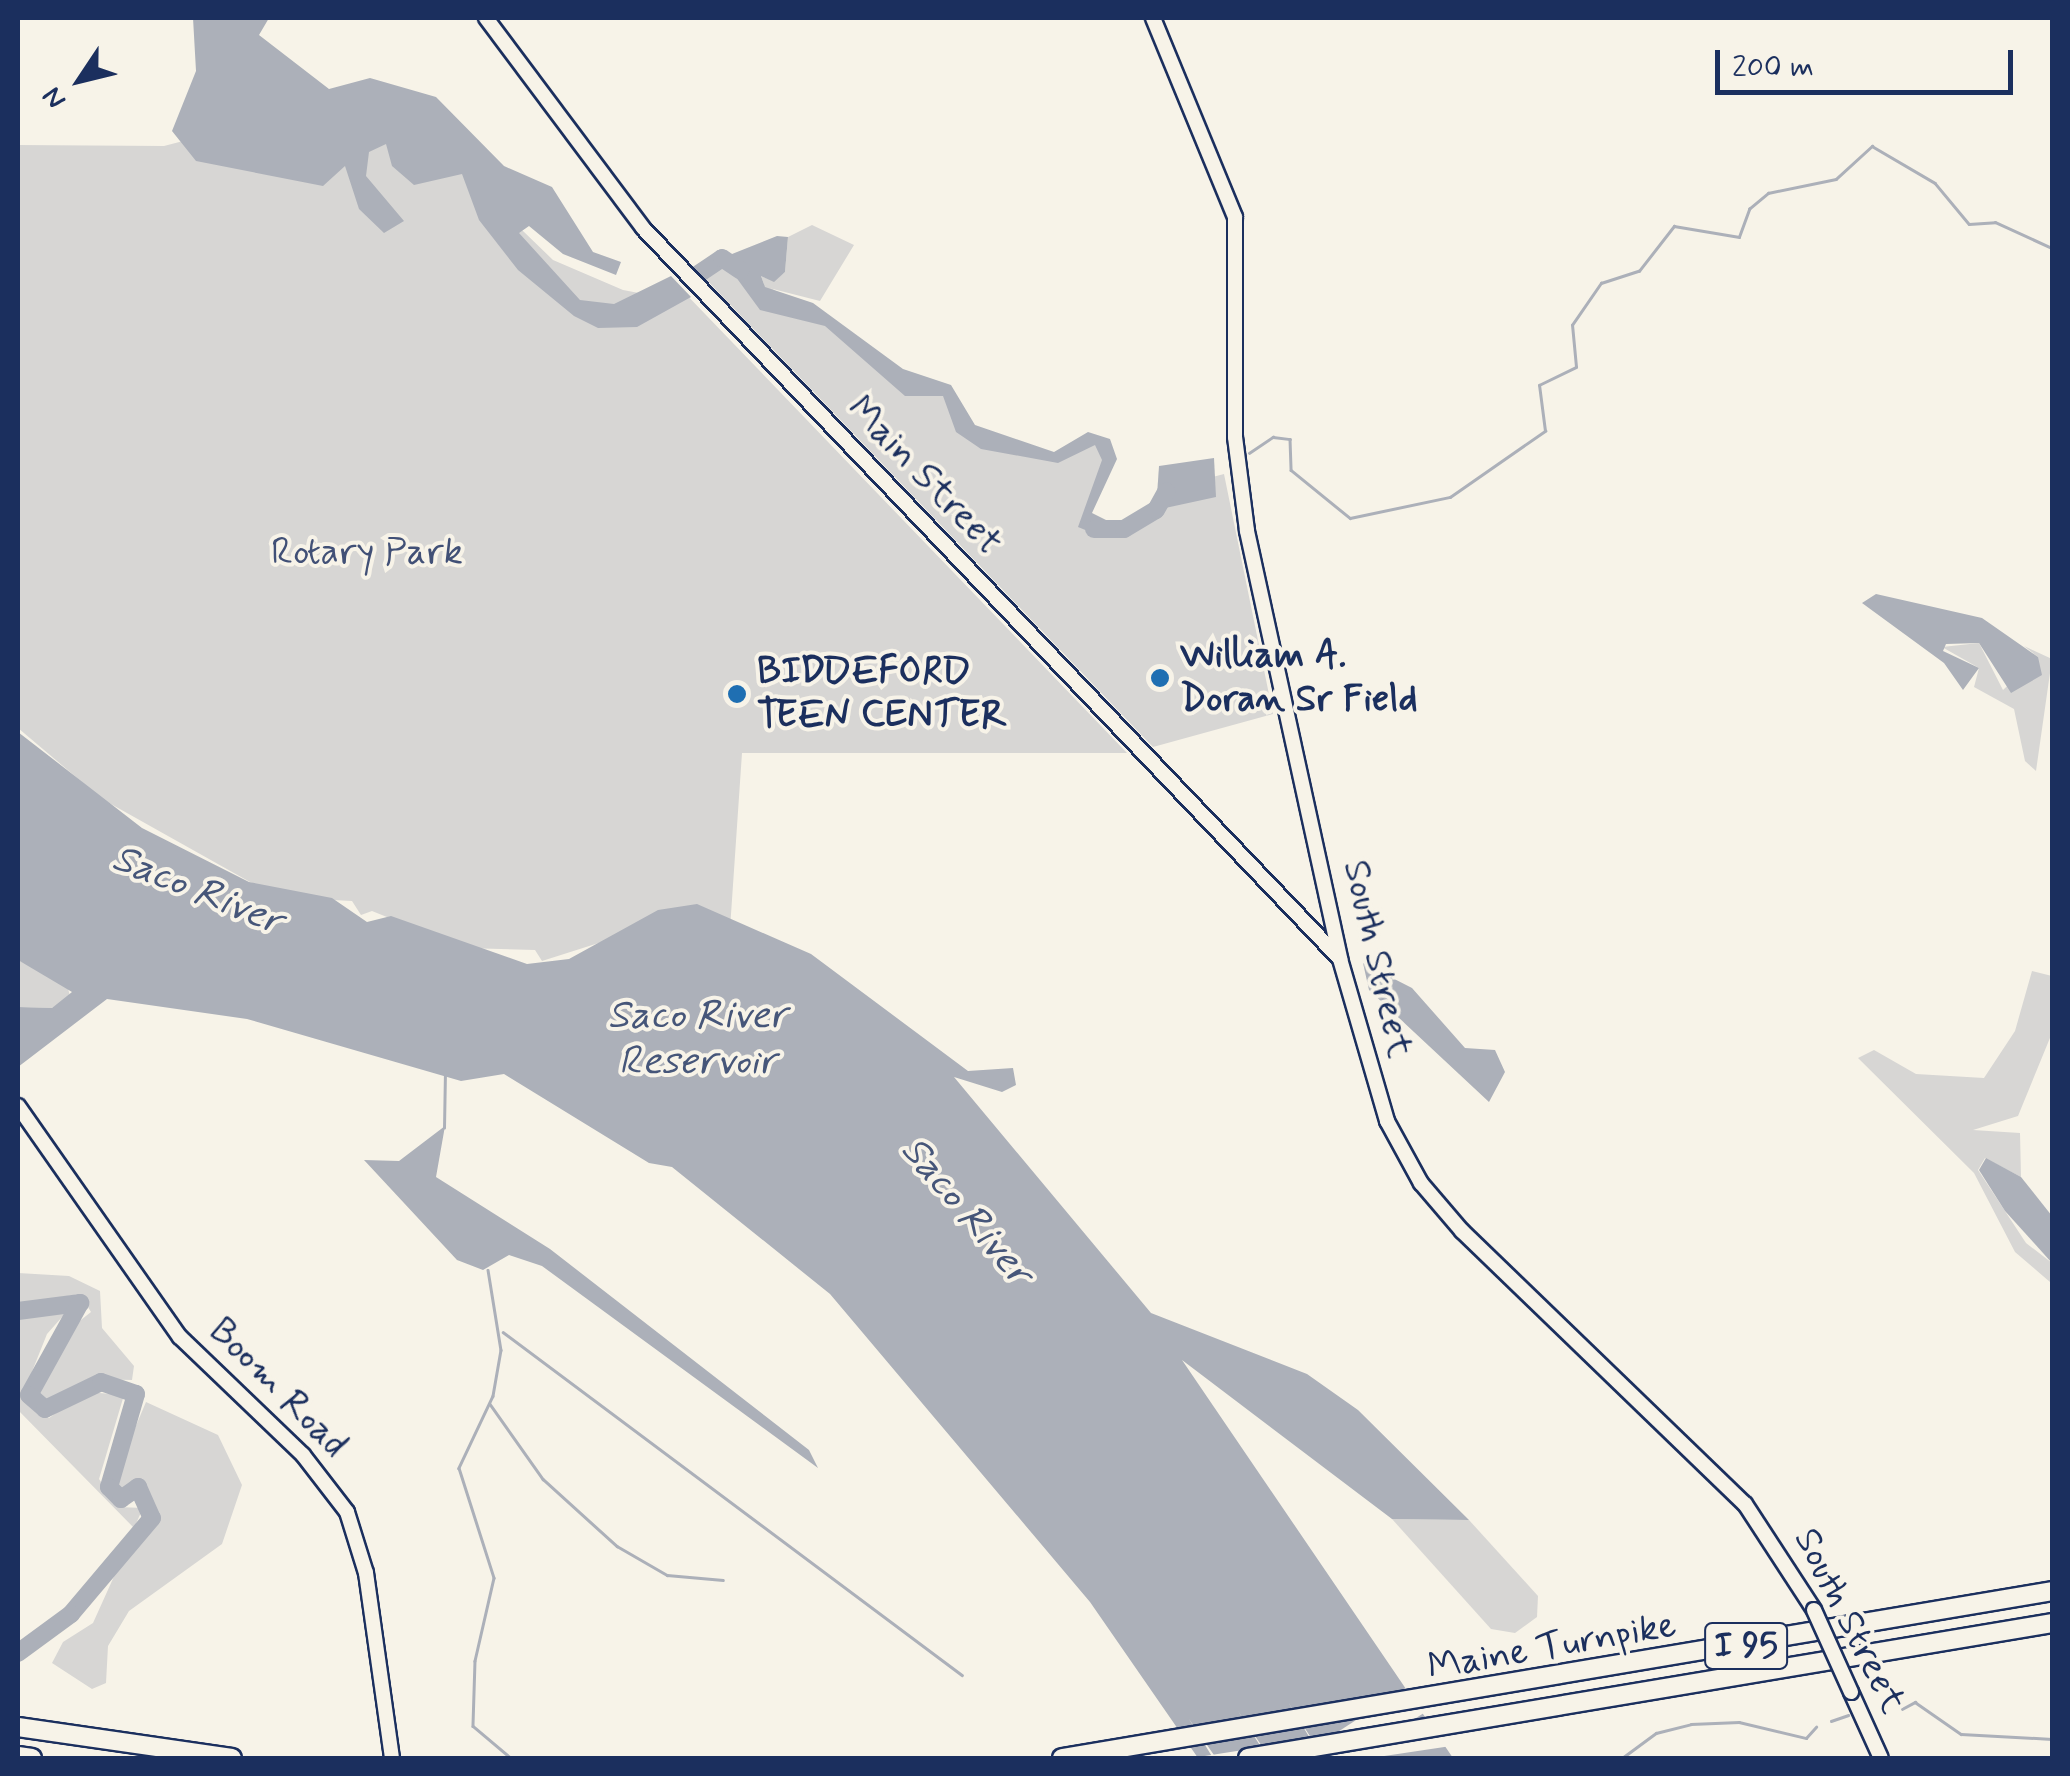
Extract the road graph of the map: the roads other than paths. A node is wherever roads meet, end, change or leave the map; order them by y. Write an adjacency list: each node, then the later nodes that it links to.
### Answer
1 (486, 18): 3 (street, Main Street)
2 (1153, 18): 3 (street, South Street)
3 (1340, 959): 14 (street, South Street, bridge)
4 (18, 1106): 8 (street, Boom Road)
5 (2052, 1592): 12 (highway, Maine Turnpike / I 95)
6 (2052, 1623): 13 (highway, Maine Turnpike / I 95)
7 (18, 1727): 11 (highway)
8 (392, 1754)
9 (18, 1756): 10 (highway)
10 (32, 1758)
11 (232, 1758)
12 (1062, 1758)
13 (1248, 1758)
14 (1882, 1758)

